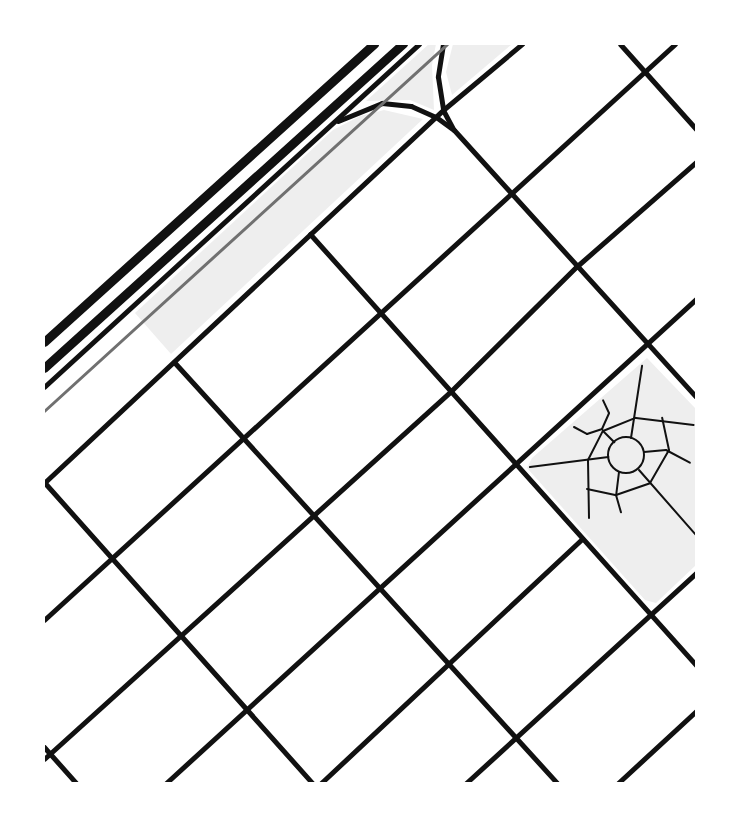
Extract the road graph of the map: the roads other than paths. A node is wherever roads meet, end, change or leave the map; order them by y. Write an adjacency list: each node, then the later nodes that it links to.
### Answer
1 (374, 44): 20 (highway)
2 (403, 44): 23 (highway)
3 (419, 44): 11 (street)
4 (442, 44): 9 (street)
5 (522, 44): 9 (street)
6 (620, 44): 8 (street)
7 (675, 44): 8 (street)
8 (645, 70): 12 (street); 15 (street)
9 (443, 110): 10 (street); 13 (street)
10 (436, 117): 11 (street); 13 (street); 16 (street)
11 (328, 127): 24 (street)
12 (696, 129)
13 (454, 130): 15 (street)
14 (696, 162): 17 (street)
15 (510, 194): 17 (street); 19 (street)
16 (310, 234): 19 (street); 22 (street)
17 (576, 267): 21 (street); 25 (street)
18 (696, 299): 21 (street)
19 (380, 314): 25 (street); 27 (street)
20 (44, 342)
21 (647, 343): 26 (street); 28 (street)
22 (174, 362): 27 (street); 29 (street)
23 (44, 368)
24 (44, 387)
25 (451, 391): 28 (street); 30 (street)
26 (696, 397)
27 (243, 438): 30 (street); 32 (street)
28 (515, 464): 31 (street); 34 (street)
29 (44, 483): 32 (street)
30 (314, 515): 34 (street); 37 (street)
31 (582, 539): 35 (street); 38 (street)
32 (111, 558): 36 (street); 37 (street)
33 (696, 573): 35 (street)
34 (380, 588): 38 (street); 40 (street)
35 (651, 614): 39 (street); 42 (street)
36 (44, 620)
37 (181, 636): 40 (street); 44 (street)
38 (449, 664): 42 (street); 49 (street)
39 (696, 665)
40 (247, 710): 47 (street); 48 (street)
41 (696, 711): 52 (street)
42 (516, 737): 50 (street); 51 (street)
43 (44, 747): 44 (street)
44 (49, 754): 45 (street); 46 (street)
45 (44, 759)
46 (77, 783)
47 (165, 783)
48 (313, 783)
49 (320, 783)
50 (465, 783)
51 (558, 783)
52 (617, 783)

